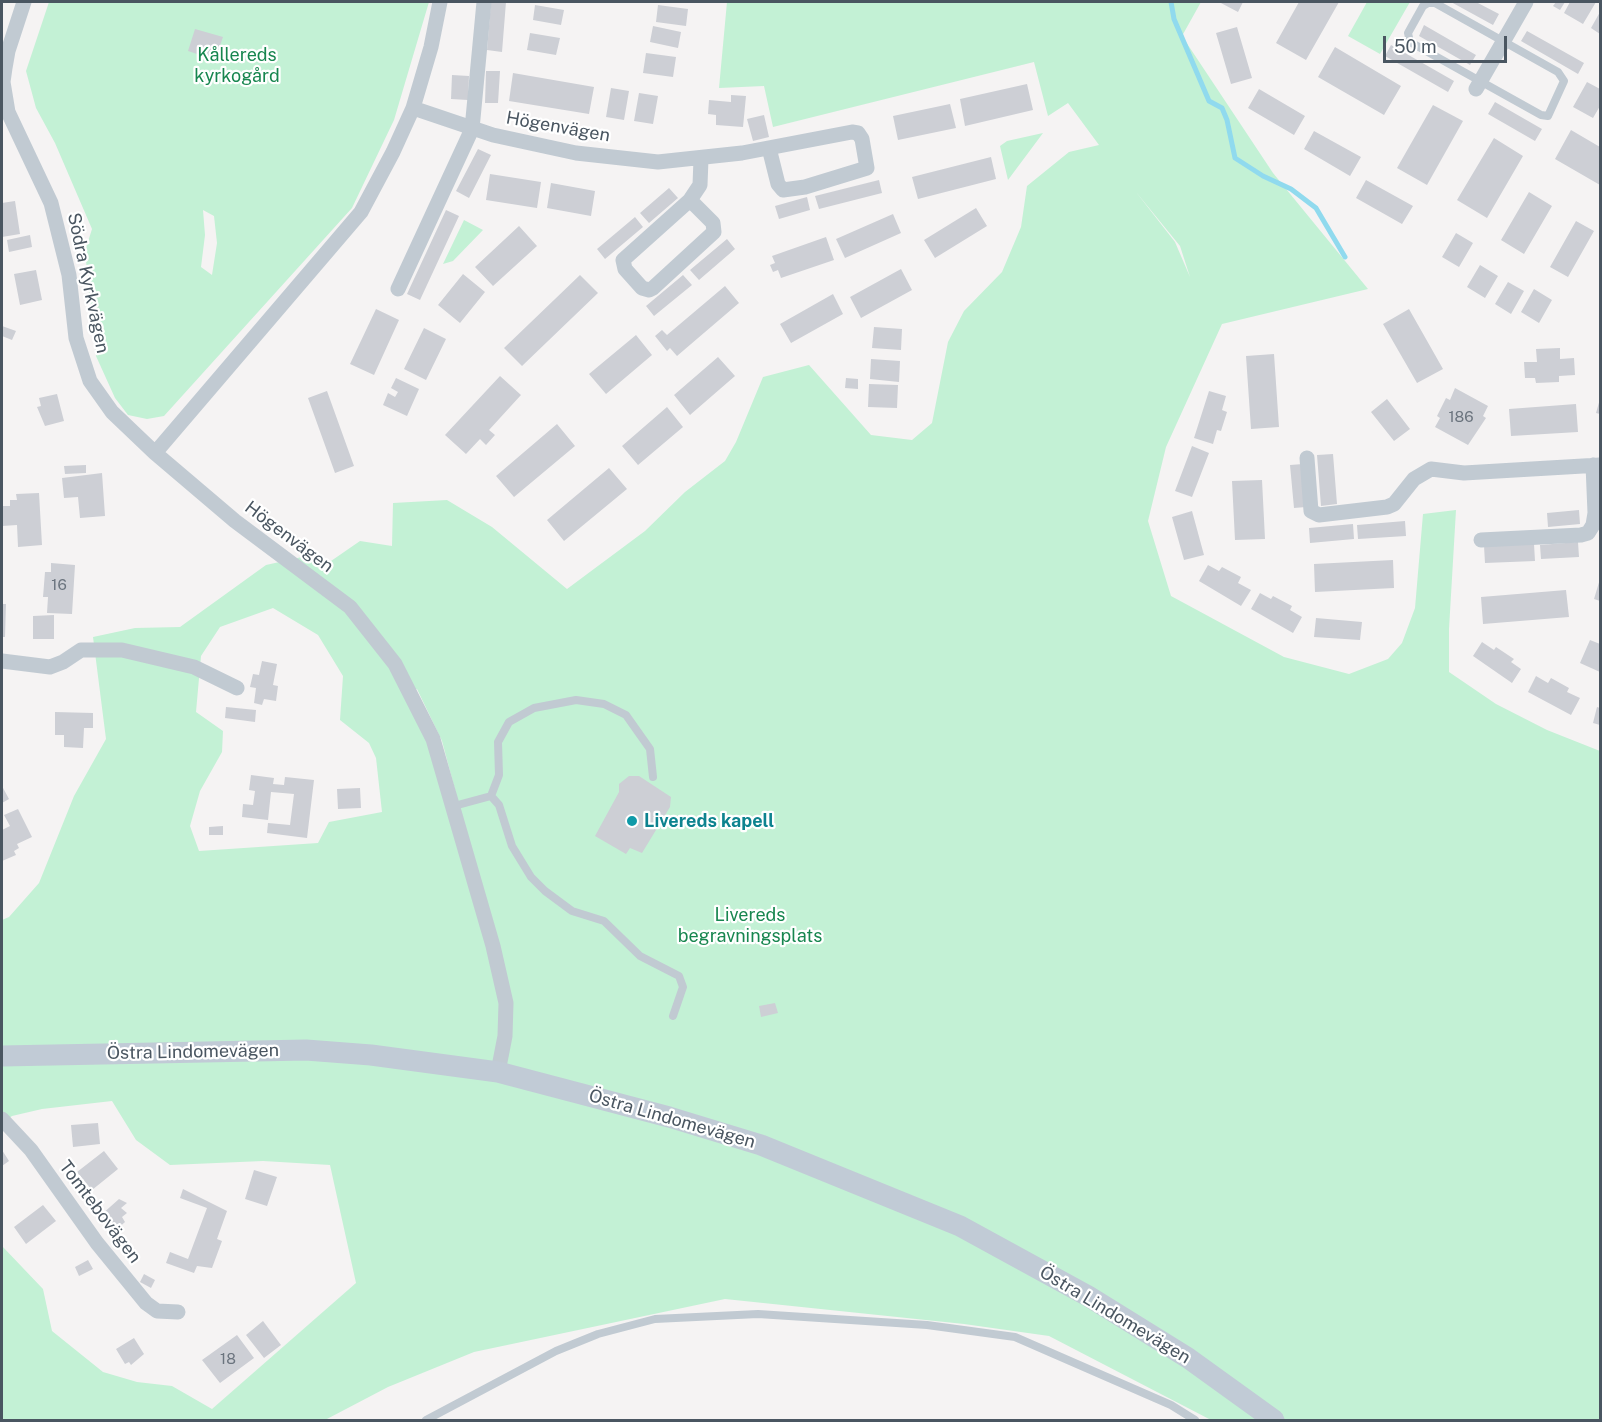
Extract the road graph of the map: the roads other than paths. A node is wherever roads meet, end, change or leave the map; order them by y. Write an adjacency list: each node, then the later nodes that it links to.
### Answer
1 (24, 2): 13 (street, Södra Kyrkvägen)
2 (440, 2): 7 (street)
3 (484, 2): 8 (street)
4 (1526, 2): 5 (street)
5 (1504, 41): 6 (street); 6 (lane); 6 (lane)
6 (1479, 85)
7 (413, 108): 8 (street, Högenvägen); 13 (street)
8 (472, 129): 10 (street, Högenvägen); 12 (street)
9 (770, 148): 9 (street, Högenvägen); 10 (street, Högenvägen)
10 (701, 159): 11 (street)
11 (690, 200): 11 (street)
12 (398, 289)
13 (155, 453): 21 (street, Högenvägen)
14 (1307, 458): 15 (street)
15 (1597, 465): 16 (street)
16 (1481, 540)
17 (2, 661): 18 (street)
18 (237, 688)
19 (653, 777): 20 (lane)
20 (491, 796): 21 (lane); 22 (lane)
21 (454, 806): 24 (street, Högenvägen)
22 (673, 1016)
23 (2, 1056): 24 (street, Östra Lindomevägen)
24 (498, 1072): 29 (street, Östra Lindomevägen)
25 (2, 1119): 26 (street, Tomtebovägen)
26 (178, 1312)
27 (426, 1420): 28 (lane)
28 (1195, 1420)
29 (1274, 1420)

